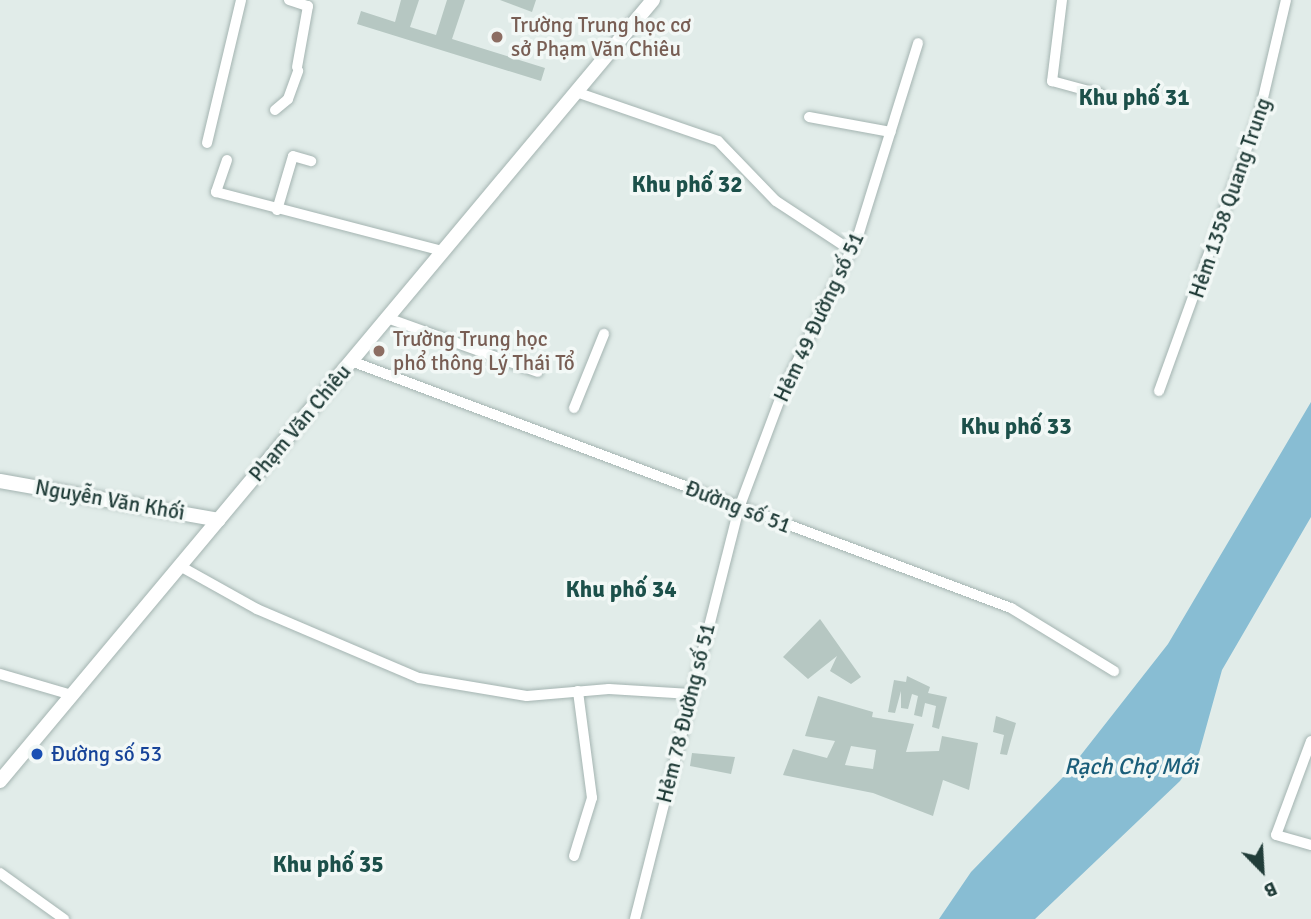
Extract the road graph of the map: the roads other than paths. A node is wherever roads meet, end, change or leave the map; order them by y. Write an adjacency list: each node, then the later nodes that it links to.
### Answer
1 (241, 0): 12 (street)
2 (289, 0): 9 (street)
3 (653, 0): 7 (main road, Phạm Văn Chiêu)
4 (1062, 0): 8 (street)
5 (1286, 0): 22 (street, Hẻm 1358 Quang Trung)
6 (918, 43): 11 (street, Hẻm 49 Đường số 51)
7 (576, 92): 16 (main road, Phạm Văn Chiêu); 17 (street)
8 (1100, 94)
9 (275, 110)
10 (809, 117): 11 (street)
11 (891, 132): 17 (street, Hẻm 49 Đường số 51)
12 (207, 143)
13 (227, 160): 15 (street)
14 (311, 161): 15 (street)
15 (277, 211): 16 (street)
16 (443, 251): 18 (main road, Phạm Văn Chiêu)
17 (852, 251): 25 (street, Hẻm 49 Đường số 51)
18 (387, 318): 20 (main road, Phạm Văn Chiêu); 21 (street)
19 (604, 334): 23 (street)
20 (351, 361): 25 (street, Đường số 51); 26 (main road, Phạm Văn Chiêu)
21 (538, 372)
22 (1159, 391)
23 (574, 408)
24 (0, 481): 26 (main road, Nguyễn Văn Khối)
25 (739, 508): 28 (street, Đường số 51); 31 (street, Hẻm 78 Đường số 51)
26 (219, 520): 27 (main road, Phạm Văn Chiêu)
27 (180, 566): 30 (street); 32 (main road, Phạm Văn Chiêu)
28 (1114, 671)
29 (0, 674): 32 (street)
30 (578, 691): 31 (street); 36 (street)
31 (691, 694): 39 (street, Hẻm 78 Đường số 51)
32 (72, 695): 34 (main road, Phạm Văn Chiêu)
33 (1311, 741): 35 (street)
34 (0, 781)
35 (1311, 845)
36 (574, 856)
37 (0, 873): 38 (street)
38 (64, 919)
39 (635, 919)

